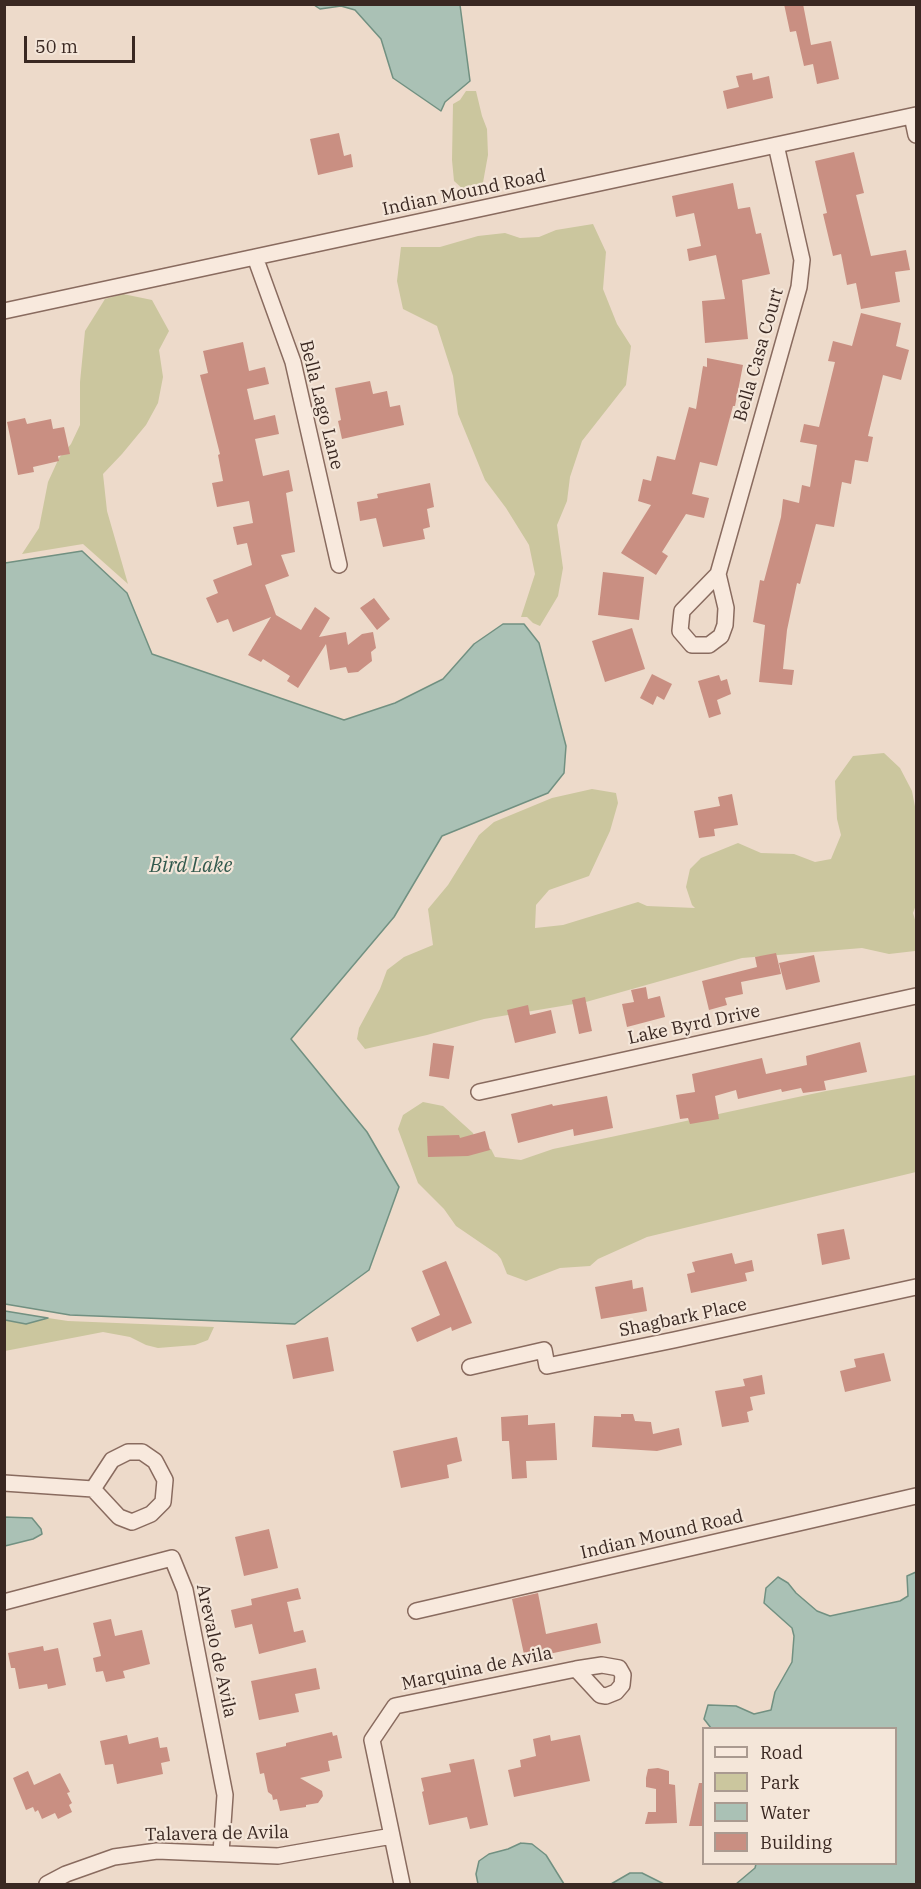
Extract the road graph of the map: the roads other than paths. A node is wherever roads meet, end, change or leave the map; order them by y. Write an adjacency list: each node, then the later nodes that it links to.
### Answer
1 (914, 116): 2 (street, Indian Mound Road); 3 (street, Indian Mound Road)
2 (916, 135)
3 (776, 145): 4 (street, Indian Mound Road); 7 (street, Bella Casa Court)
4 (255, 257): 5 (street, Indian Mound Road); 6 (street, Bella Lago Lane)
5 (4, 311)
6 (339, 565)
7 (718, 574)
8 (916, 996): 9 (street, Lake Byrd Drive)
9 (479, 1092)
10 (916, 1287): 11 (street, Shagbark Place)
11 (470, 1367)
12 (4, 1483): 13 (street)
13 (93, 1489): 13 (street)
14 (916, 1496): 16 (street, Indian Mound Road)
15 (4, 1602): 19 (street, Arevalo de Avila)
16 (416, 1611)
17 (576, 1669): 18 (street, Marquina de Avila)
18 (392, 1836): 19 (street, Talavera de Avila); 21 (street, Marquina de Avila)
19 (221, 1853): 20 (street, Talavera de Avila)
20 (48, 1884)
21 (402, 1884)

